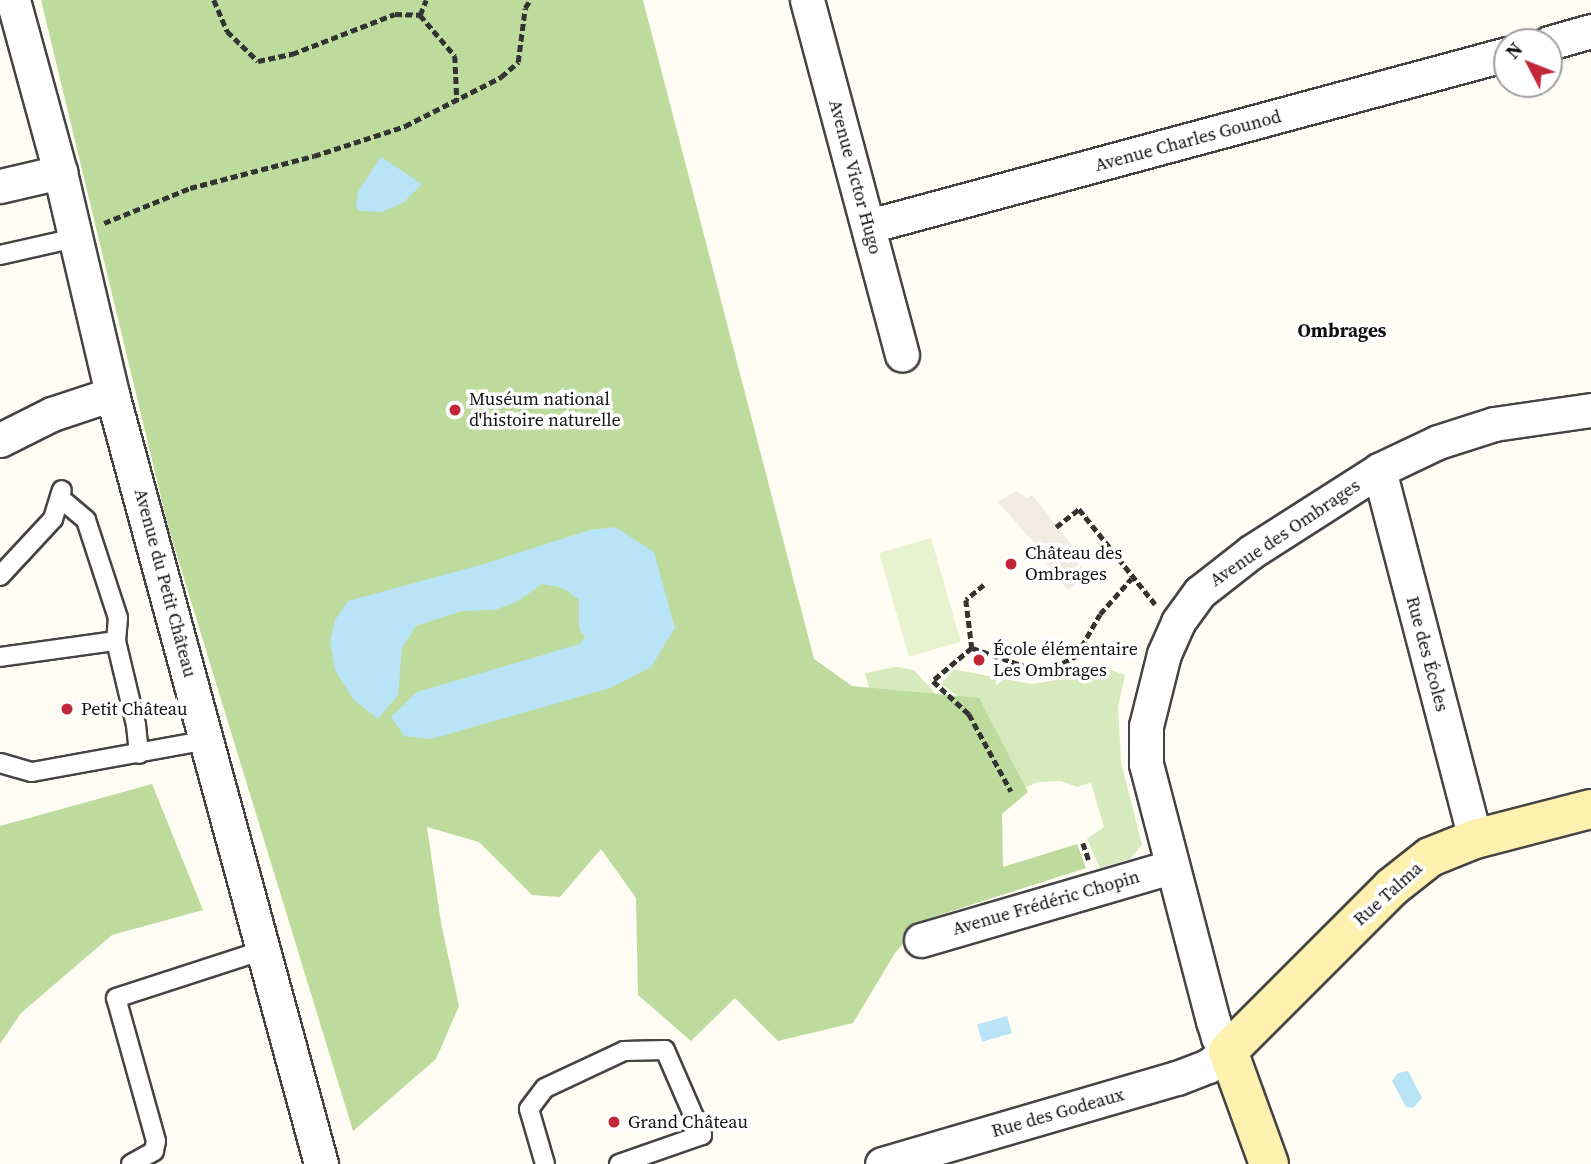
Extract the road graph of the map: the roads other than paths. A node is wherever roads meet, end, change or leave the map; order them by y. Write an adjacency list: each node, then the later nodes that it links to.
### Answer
1 (13, 0): 6 (street, Avenue du Petit Château)
2 (807, 0): 8 (street, Avenue Victor Hugo)
3 (1591, 31): 4 (street)
4 (1563, 39)
5 (1493, 58): 8 (street, Avenue Charles Gounod)
6 (61, 172): 7 (street); 9 (street, Avenue du Petit Château)
7 (0, 186)
8 (869, 226): 11 (street, Avenue Victor Hugo)
9 (75, 237): 10 (lane); 12 (street, Avenue du Petit Château)
10 (0, 255)
11 (902, 354)
12 (112, 394): 14 (street); 19 (street, Avenue du Petit Château)
13 (1591, 410): 15 (street, Avenue des Ombrages)
14 (0, 440)
15 (1379, 470): 23 (street, Rue des Écoles); 24 (street, Avenue des Ombrages)
16 (0, 576): 17 (lane)
17 (117, 641): 18 (lane); 20 (lane)
18 (0, 657)
19 (208, 740): 20 (lane); 26 (street, Avenue du Petit Château)
20 (139, 754): 21 (lane)
21 (0, 763)
22 (1591, 808): 23 (main road, Rue Talma)
23 (1475, 839): 27 (main road, Rue Talma)
24 (1171, 867): 25 (street, Avenue Frédéric Chopin); 27 (street, Avenue des Ombrages)
25 (921, 940)
26 (264, 950): 28 (lane); 29 (street, Avenue du Petit Château)
27 (1228, 1051): 32 (street, Rue des Godeaux); 33 (main road)
28 (131, 1164)
29 (321, 1164)
30 (545, 1164): 31 (lane)
31 (619, 1164)
32 (882, 1164)
33 (1269, 1164)

